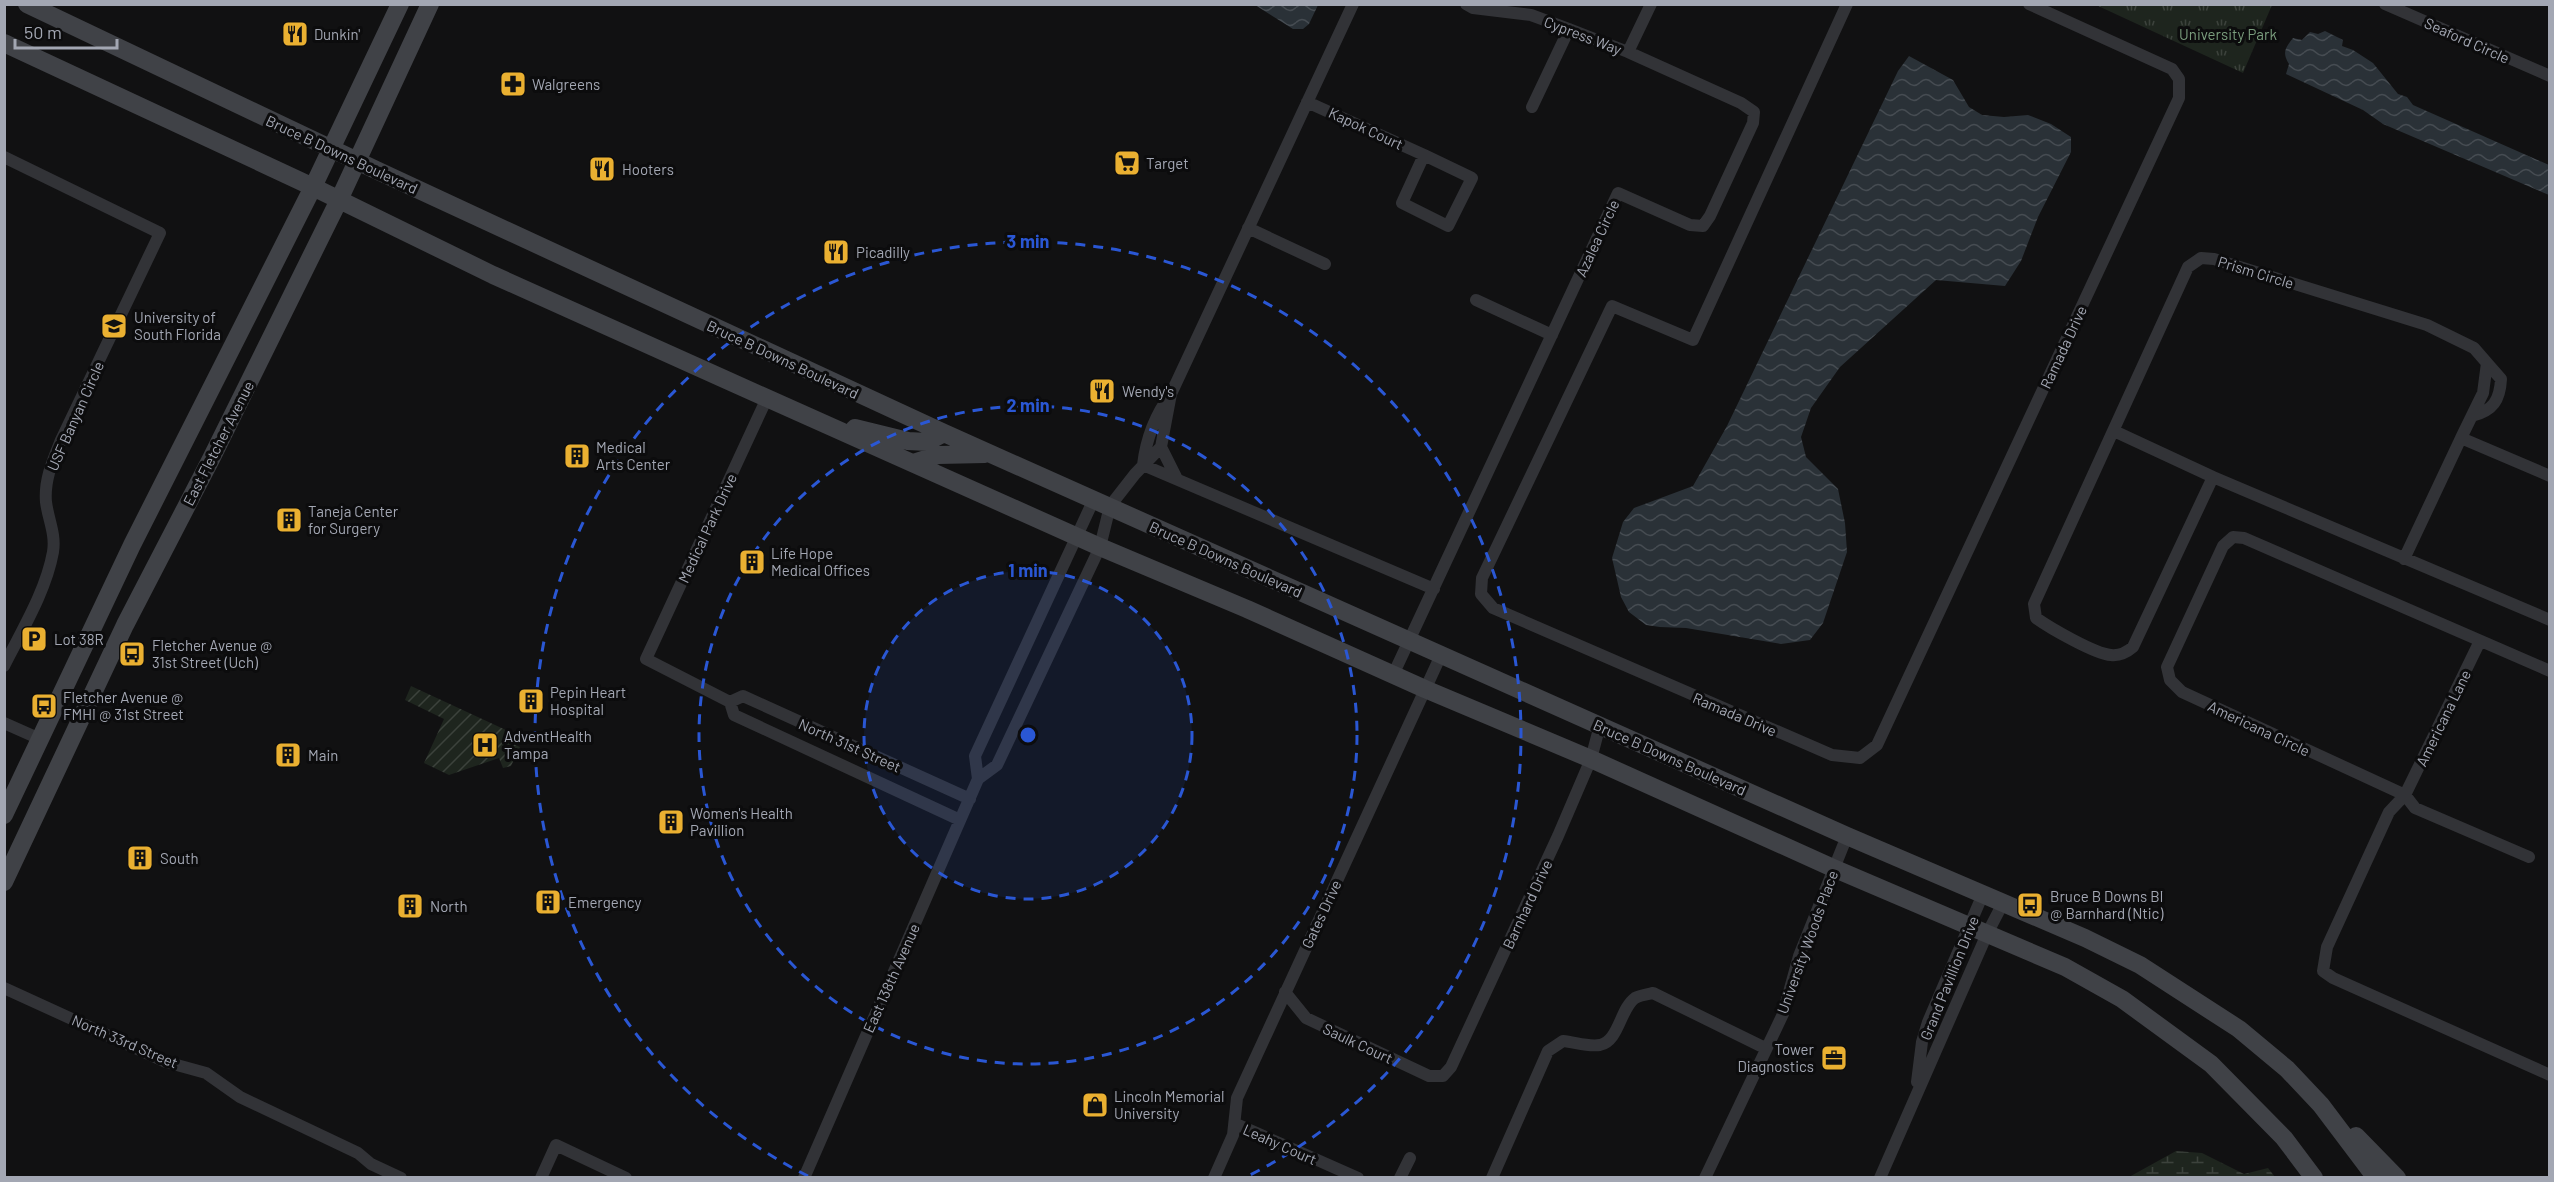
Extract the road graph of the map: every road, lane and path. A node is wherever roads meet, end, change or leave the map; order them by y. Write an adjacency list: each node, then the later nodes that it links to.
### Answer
1 (27, 4): 17 (main road, Bruce B Downs Boulevard)
2 (400, 4): 17 (main road, East Fletcher Avenue)
3 (430, 4): 20 (main road, East Fletcher Avenue)
4 (1353, 4): 15 (street)
5 (1466, 4): 10 (street, Cypress Way)
6 (1651, 4): 13 (street)
7 (1847, 4): 8 (street, Ramada Drive)
8 (2029, 4)
9 (2385, 4): 14 (street, Seaford Circle)
10 (1497, 8): 11 (street, Cypress Way)
11 (1569, 28): 13 (street, Cypress Way); 16 (street)
12 (4, 43): 21 (main road)
13 (1628, 52): 26 (street, Azalea Circle)
14 (2550, 76)
15 (1307, 102): 18 (street, Kapok Court); 23 (street)
16 (1532, 107)
17 (332, 149): 20 (main road, Bruce B Downs Boulevard); 21 (main road, East Fletcher Avenue)
18 (1424, 155): 18 (street, Kapok Court)
19 (4, 157): 52 (street, USF Banyan Circle)
20 (358, 162): 22 (main road, East Fletcher Avenue); 33 (main road, Bruce B Downs Boulevard)
21 (313, 187): 22 (main road); 59 (main road, East Fletcher Avenue)
22 (339, 200): 29 (main road); 69 (main road, East Fletcher Avenue)
23 (1248, 228): 24 (street); 28 (street)
24 (1325, 264)
25 (1476, 300): 26 (street)
26 (1552, 335): 46 (street, Azalea Circle)
27 (2487, 363): 31 (street); 31 (street, Prism Circle); 32 (street, Prism Circle)
28 (1171, 394): 35 (street); 38 (street)
29 (767, 398): 30 (main road); 51 (street, Medical Park Drive)
30 (806, 415): 33 (main road); 37 (main road)
31 (2472, 416): 34 (street)
32 (2114, 431): 41 (street); 41 (street, Prism Circle)
33 (944, 433): 36 (main road, Bruce B Downs Boulevard)
34 (2461, 438): 39 (street); 45 (street)
35 (1161, 447): 38 (street); 40 (street)
36 (993, 454): 37 (main road); 42 (main road, Bruce B Downs Boulevard)
37 (913, 463): 43 (main road)
38 (1143, 465): 40 (street); 42 (street)
39 (2550, 476)
40 (1176, 477): 46 (street)
41 (2213, 477): 45 (street)
42 (1102, 503): 43 (street, East 138th Avenue); 44 (street, East 138th Avenue); 48 (main road, Bruce B Downs Boulevard)
43 (1076, 536): 44 (main road); 61 (street, East 138th Avenue)
44 (1100, 546): 54 (main road); 61 (street, East 138th Avenue)
45 (2404, 559): 47 (street)
46 (1434, 589): 48 (street, Azalea Circle)
47 (2550, 620)
48 (1409, 641): 50 (main road, Bruce B Downs Boulevard); 54 (street, Azalea Circle)
49 (2480, 641): 53 (street, Americana Circle); 62 (street, Americana Lane); 62 (street, Americana Circle)
50 (1441, 655): 55 (street, Gates Drive); 58 (main road, Bruce B Downs Boulevard)
51 (646, 659): 56 (street, North 31st Street)
52 (4, 666)
53 (2550, 671)
54 (1393, 675): 55 (main road)
55 (1425, 689): 60 (main road); 75 (street, Gates Drive)
56 (730, 702): 63 (street, North 31st Street); 65 (street, North 31st Street)
57 (4, 723): 59 (street)
58 (1599, 725): 60 (street, Barnhard Drive); 66 (main road, Bruce B Downs Boulevard)
59 (40, 739): 64 (main road, East Fletcher Avenue)
60 (1591, 759): 68 (main road); 78 (street, Barnhard Drive)
61 (978, 779): 63 (street, East 138th Avenue)
62 (2405, 795): 67 (street, Americana Circle); 77 (street)
63 (970, 799): 65 (street, East 138th Avenue)
64 (4, 815)
65 (960, 820): 86 (street, East 138th Avenue)
66 (1847, 836): 68 (street, University Woods Place); 70 (main road, Bruce B Downs Boulevard)
67 (2529, 857)
68 (1833, 868): 72 (main road); 76 (street, University Woods Place)
69 (4, 882)
70 (1983, 894): 71 (main road, Bruce B Downs Boulevard); 72 (street, Grand Pavillion Drive)
71 (2003, 903): 73 (street, Grand Pavillion Drive); 80 (main road, Bruce B Downs Boulevard)
72 (1968, 926): 73 (main road); 79 (street, Grand Pavillion Drive)
73 (1987, 934): 79 (street, Grand Pavillion Drive); 93 (main road)
74 (4, 988): 83 (street, North 33rd Street)
75 (1285, 992): 78 (street, Saulk Court); 81 (street, Gates Drive)
76 (1765, 1048): 90 (street); 91 (street, University Woods Place)
77 (2550, 1075)
78 (1443, 1076)
79 (1915, 1098): 92 (street, Grand Pavillion Drive)
80 (2321, 1105): 94 (main road, Bruce B Downs Boulevard); 95 (main road)
81 (1236, 1124): 87 (street, Gates Drive); 88 (street, Leahy Court)
82 (1410, 1158): 89 (street)
83 (401, 1178)
84 (541, 1178): 85 (street)
85 (626, 1178)
86 (804, 1178)
87 (1214, 1178)
88 (1358, 1178)
89 (1400, 1178)
90 (1492, 1178)
91 (1704, 1178)
92 (1880, 1178)
93 (2314, 1178)
94 (2376, 1178)
95 (2397, 1178)

